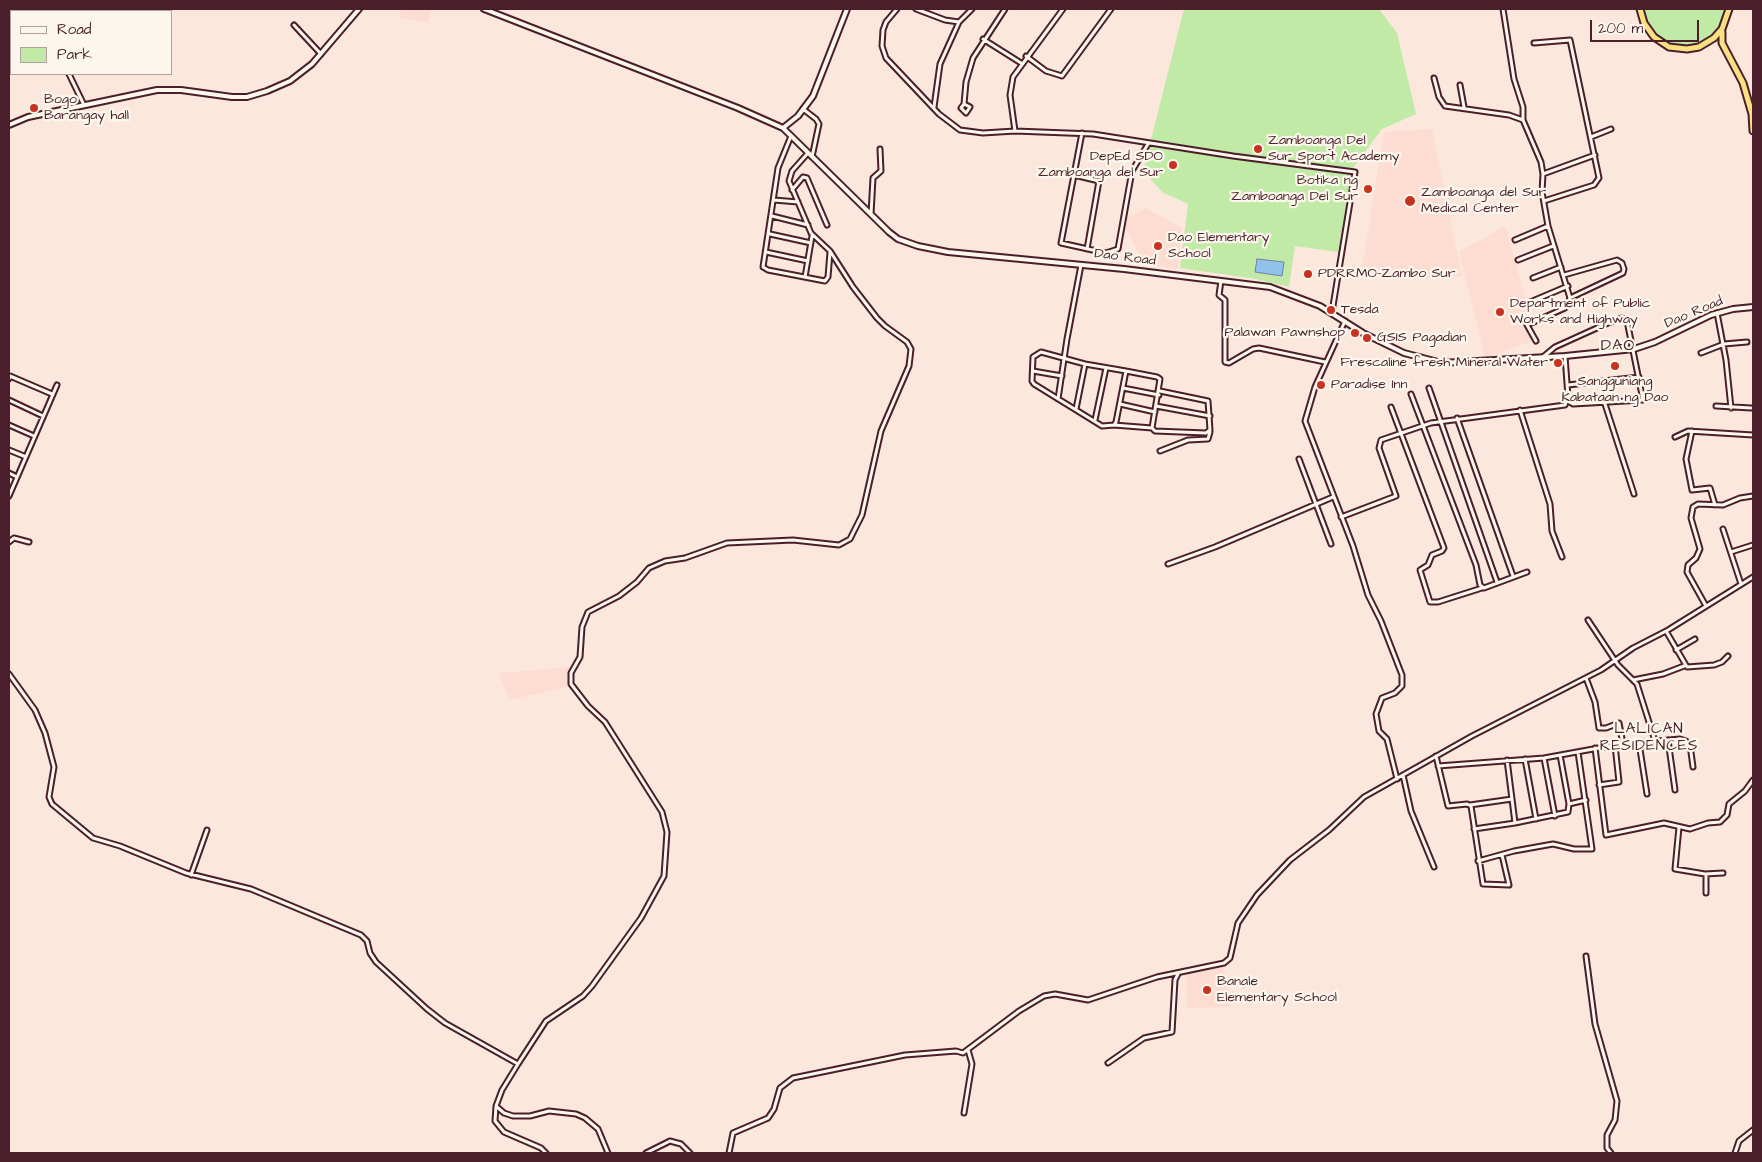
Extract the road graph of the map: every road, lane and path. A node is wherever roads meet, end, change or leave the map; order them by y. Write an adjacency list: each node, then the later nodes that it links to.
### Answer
1 (359, 9): 20 (street)
2 (484, 9): 33 (street)
3 (847, 9): 30 (street)
4 (897, 9): 28 (street)
5 (916, 9): 13 (street)
6 (972, 9): 13 (street)
7 (1005, 9): 16 (street)
8 (1063, 9): 21 (street)
9 (1111, 9): 21 (street)
10 (1503, 9): 31 (street)
11 (1640, 9): 17 (highway)
12 (1729, 9): 15 (highway)
13 (960, 22): 28 (street)
14 (294, 25): 20 (street)
15 (1722, 29): 17 (highway); 19 (highway)
16 (983, 39): 22 (street); 26 (street)
17 (1709, 42): 19 (highway)
18 (1534, 43): 39 (street)
19 (1723, 47): 36 (highway)
20 (321, 54): 27 (street)
21 (1026, 56): 22 (street)
22 (1021, 63): 35 (street)
23 (69, 75): 27 (street)
24 (1434, 78): 29 (street)
25 (1460, 85): 29 (street)
26 (964, 104)
27 (84, 105): 32 (street)
28 (934, 107): 35 (street)
29 (1464, 107): 31 (street)
30 (803, 109): 33 (street); 44 (street)
31 (1523, 120): 45 (street)
32 (9, 125)
33 (783, 128): 38 (street, Dao Road)
34 (1611, 129): 39 (street)
35 (1015, 131): 37 (street)
36 (1753, 131)
37 (1082, 133): 40 (street); 46 (street)
38 (791, 136): 42 (street, Dao Road); 48 (street)
39 (1591, 137): 43 (street)
40 (1148, 144): 61 (street); 76 (street)
41 (880, 149): 51 (street)
42 (808, 153): 44 (street, Dao Road); 47 (street)
43 (1595, 155): 45 (street); 49 (street)
44 (812, 157): 51 (street, Dao Road)
45 (1543, 174): 49 (street)
46 (1074, 175): 61 (street); 61 (street)
47 (792, 190): 50 (street); 54 (street)
48 (774, 200): 50 (street); 52 (street)
49 (1544, 201): 55 (street)
50 (799, 202): 53 (street)
51 (871, 215): 66 (street, Dao Road)
52 (772, 216): 53 (street); 56 (street)
53 (808, 225): 57 (street)
54 (827, 225)
55 (1548, 226): 58 (street); 60 (street)
56 (770, 234): 59 (street); 63 (street)
57 (812, 236): 59 (street); 62 (street)
58 (1515, 240)
59 (811, 243): 65 (street)
60 (1553, 246): 64 (street); 67 (street)
61 (1087, 249)
62 (830, 251): 69 (street); 208 (street)
63 (766, 252): 65 (street); 69 (street)
64 (1518, 260)
65 (808, 261): 69 (street)
66 (1082, 265): 71 (street, Dao Road); 85 (street)
67 (1561, 267): 68 (street); 70 (street)
68 (1564, 275): 72 (street); 73 (street)
69 (805, 277)
70 (1533, 278)
71 (1221, 281): 76 (street, Dao Road); 87 (street)
72 (1568, 286): 73 (street); 74 (street)
73 (1570, 298): 79 (street)
74 (1528, 303)
75 (1753, 307): 77 (street, Dao Road)
76 (1332, 312): 78 (street, Dao Road)
77 (1717, 313): 81 (street); 82 (street, Dao Road)
78 (1345, 321): 86 (street, Dao Road); 87 (street)
79 (1536, 341)
80 (1747, 342): 81 (street)
81 (1724, 344): 83 (street); 110 (street)
82 (1634, 348): 84 (street, Dao Road); 86 (street); 93 (street)
83 (1701, 353)
84 (1565, 356): 86 (street, Dao Road); 95 (street)
85 (1065, 358): 88 (street); 90 (street); 92 (street)
86 (1543, 358)
87 (1326, 362): 138 (street)
88 (1085, 364): 89 (street); 112 (street)
89 (1106, 368): 91 (street); 118 (street)
90 (1033, 371): 92 (street); 102 (street)
91 (1126, 371): 97 (street); 99 (street)
92 (1062, 376): 102 (street)
93 (1639, 377): 95 (street); 105 (street)
94 (9, 379): 100 (street)
95 (1568, 385): 104 (street)
96 (57, 386): 100 (street)
97 (1123, 388): 99 (street); 106 (street)
98 (1428, 388): 119 (street)
99 (1159, 393): 107 (street); 116 (street)
100 (52, 394): 115 (street)
101 (1411, 394): 120 (street)
102 (1058, 399): 112 (street)
103 (9, 400): 115 (street)
104 (1568, 401): 105 (street); 113 (street)
105 (1604, 401): 136 (street)
106 (1120, 404): 114 (street); 122 (street)
107 (1156, 406): 114 (street); 116 (street)
108 (1391, 406): 126 (street)
109 (1716, 406): 110 (street)
110 (1731, 408): 111 (street)
111 (1751, 408)
112 (1076, 409): 118 (street)
113 (1520, 410): 117 (street); 149 (street)
114 (1155, 412): 123 (street)
115 (43, 416): 128 (street)
116 (1210, 416): 124 (street)
117 (1457, 418): 119 (street); 152 (street)
118 (1095, 420): 122 (street)
119 (1440, 421): 120 (street); 154 (street)
120 (1423, 424): 126 (street); 156 (street)
121 (9, 425): 128 (street)
122 (1114, 425): 123 (street)
123 (1152, 428): 124 (street)
124 (1210, 431): 131 (street)
125 (1692, 431): 127 (street); 129 (street); 141 (street)
126 (1402, 432): 142 (street); 156 (street)
127 (1753, 435)
128 (34, 436): 132 (street)
129 (1675, 437)
130 (9, 450): 132 (street)
131 (1160, 451)
132 (26, 457): 135 (street)
133 (1299, 459): 140 (street)
134 (9, 473): 135 (street)
135 (18, 477): 137 (street)
136 (1634, 494)
137 (9, 496)
138 (1333, 496): 140 (street); 142 (street)
139 (1753, 496): 141 (street)
140 (1315, 503): 146 (street); 150 (street)
141 (1715, 505): 157 (street)
142 (1341, 517): 183 (street)
143 (1723, 529): 148 (street)
144 (9, 542): 145 (street)
145 (29, 542)
146 (1331, 544)
147 (1753, 545): 148 (street)
148 (1731, 552): 155 (street)
149 (1562, 557)
150 (1168, 564)
151 (1527, 572): 152 (street)
152 (1513, 576): 154 (street)
153 (1753, 577): 155 (street)
154 (1497, 582): 156 (street)
155 (1741, 584): 157 (street)
156 (1482, 588)
157 (1706, 606): 159 (street)
158 (1588, 620): 163 (street)
159 (1666, 631): 161 (street); 163 (street)
160 (1695, 639): 161 (street)
161 (1676, 650): 164 (street)
162 (1728, 656): 164 (street)
163 (1615, 660): 166 (street); 167 (street)
164 (1684, 666): 167 (street)
165 (9, 674): 202 (street)
166 (1586, 678): 171 (street); 176 (street)
167 (1632, 680): 169 (street)
168 (1668, 740): 169 (street); 181 (street); 186 (street)
169 (1655, 741): 170 (street)
170 (1639, 743): 171 (street); 187 (street)
171 (1623, 744): 172 (street)
172 (1615, 745): 173 (street); 185 (street)
173 (1595, 748): 174 (street); 185 (street)
174 (1578, 752): 175 (street); 189 (street)
175 (1560, 755): 177 (street); 190 (street)
176 (1436, 756): 180 (street); 182 (street)
177 (1544, 758): 178 (street); 192 (street)
178 (1525, 759): 179 (street); 193 (street)
179 (1507, 760): 180 (street); 188 (street)
180 (1438, 766): 191 (street)
181 (1694, 767)
182 (1403, 775): 183 (street); 200 (street)
183 (1397, 779): 206 (street)
184 (1753, 780): 195 (street)
185 (1599, 785): 195 (street)
186 (1675, 790)
187 (1647, 794)
188 (1512, 798): 191 (street); 194 (street)
189 (1586, 800): 190 (street); 198 (street)
190 (1569, 804): 192 (street)
191 (1469, 805): 196 (street)
192 (1555, 816): 193 (street)
193 (1536, 819): 194 (street)
194 (1515, 823): 196 (street)
195 (1679, 827): 203 (street)
196 (1474, 829): 199 (street)
197 (206, 830): 202 (street)
198 (1502, 855): 199 (street); 199 (street)
199 (1478, 861)
200 (1434, 867)
201 (1723, 873): 203 (street)
202 (191, 874): 208 (street)
203 (1706, 874): 204 (street)
204 (1706, 893)
205 (1586, 956): 218 (street)
206 (1178, 974): 207 (street); 209 (street)
207 (968, 1050): 211 (street); 217 (street)
208 (518, 1064): 210 (street)
209 (1108, 1064)
210 (496, 1106): 213 (street); 214 (street)
211 (964, 1113)
212 (1753, 1130): 219 (street)
213 (546, 1153)
214 (608, 1153)
215 (646, 1153): 216 (street)
216 (690, 1153)
217 (729, 1153)
218 (1611, 1153)
219 (1735, 1153)

